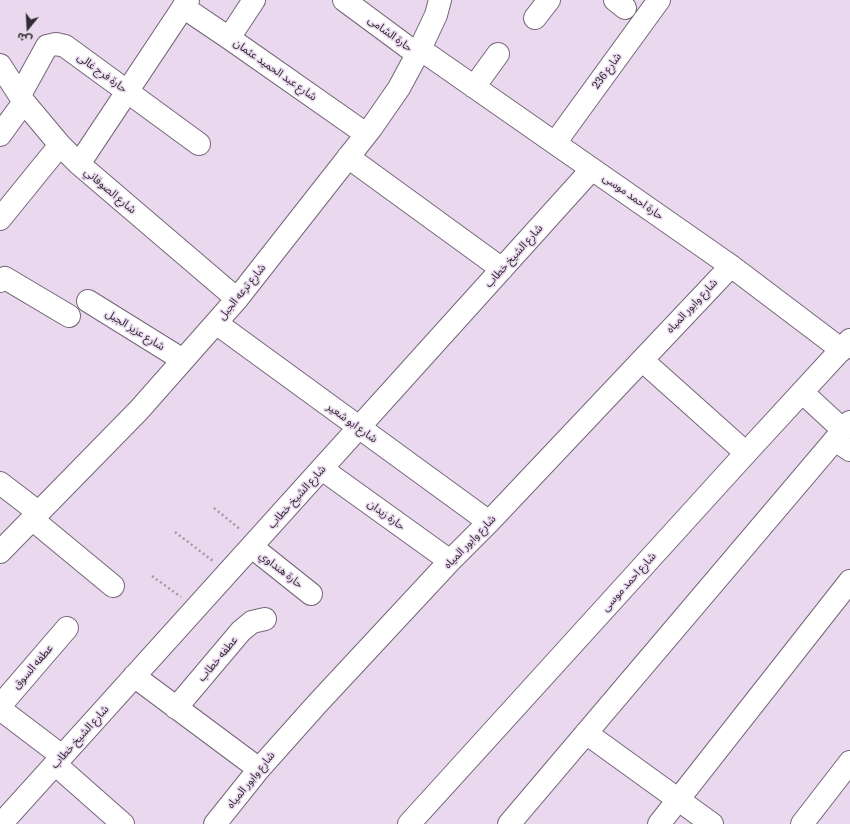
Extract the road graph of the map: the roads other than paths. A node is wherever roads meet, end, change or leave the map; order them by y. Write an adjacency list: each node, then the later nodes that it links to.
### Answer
1 (254, 0): 8 (street)
2 (344, 0): 9 (street, حارة الشامى)
3 (440, 0): 9 (street, شارع ترعه الجبل)
4 (549, 0): 7 (street)
5 (658, 0): 17 (street, شارع 236)
6 (186, 3): 8 (street, شارع عبد الحميد عثمان); 13 (street)
7 (535, 18)
8 (229, 38): 15 (street, شارع عبد الحميد عثمان)
9 (418, 51): 12 (street, حارة احمد موسى); 15 (street, شارع ترعه الجبل)
10 (498, 54): 12 (street)
11 (0, 65): 14 (street, شارع الصوفاني)
12 (474, 87): 17 (street, حارة احمد موسى)
13 (127, 91): 14 (street, حارة فرج غالى); 18 (street, حارة فرج غالى); 21 (street)
14 (22, 99): 16 (street, حارة فرج غالى); 19 (street, شارع الصوفاني)
15 (366, 134): 20 (street, شارع ترعه الجبل)
16 (0, 135)
17 (555, 143): 22 (street, حارة احمد موسى)
18 (199, 144)
19 (60, 145): 21 (street, شارع الصوفاني); 23 (street)
20 (348, 157): 25 (street); 27 (street, شارع ترعه الجبل)
21 (79, 164): 27 (street, شارع الصوفاني)
22 (592, 169): 24 (street, حارة احمد موسى); 25 (street, شارع الشيخ خطاب)
23 (0, 219)
24 (731, 266): 31 (street, حارة احمد موسى); 33 (street, شارع وابور المياه)
25 (502, 269): 35 (street, شارع الشيخ خطاب)
26 (0, 281): 29 (street)
27 (237, 299): 30 (street, شارع ترعه الجبل)
28 (88, 301): 32 (street, شارع عزيز الجبل)
29 (69, 316)
30 (216, 323): 32 (street, شارع ترعه الجبل); 35 (street, شارع ابو شعير)
31 (846, 345): 34 (street, شارع احمد موسى)
32 (183, 360): 40 (street, شارع ترعه الجبل)
33 (642, 360): 37 (street); 41 (street, شارع وابور المياه)
34 (802, 392): 36 (street); 37 (street, شارع احمد موسى)
35 (359, 428): 38 (street, شارع الشيخ خطاب); 41 (street, شارع ابو شعير)
36 (845, 435): 54 (street)
37 (746, 453): 62 (street, شارع احمد موسى)
38 (322, 469): 42 (street, شارع الشيخ خطاب); 44 (street, حارة زيدان)
39 (0, 483): 40 (street)
40 (35, 515): 43 (street, شارع ترعه الجبل); 46 (street)
41 (489, 522): 44 (street, شارع وابور المياه)
42 (254, 544): 47 (street, حارة هنداوي); 50 (street, شارع الشيخ خطاب)
43 (0, 552)
44 (450, 561): 57 (street, شارع وابور المياه)
45 (850, 581): 58 (street)
46 (113, 586)
47 (312, 594)
48 (265, 619): 52 (street, عطفه خطاب)
49 (67, 628): 51 (street, عطفه السوق)
50 (134, 676): 52 (street); 55 (street, شارع الشيخ خطاب)
51 (0, 706)
52 (176, 708): 57 (street)
53 (0, 709): 55 (street)
54 (586, 733): 58 (street); 63 (street)
55 (59, 760): 59 (street, شارع الشيخ خطاب); 60 (street)
56 (850, 762): 66 (street)
57 (259, 769): 61 (street, شارع وابور المياه)
58 (678, 800): 64 (street); 65 (street)
59 (13, 820)
60 (123, 824)
61 (215, 824)
62 (409, 824)
63 (509, 824)
64 (659, 824)
65 (712, 824)
66 (802, 824)

